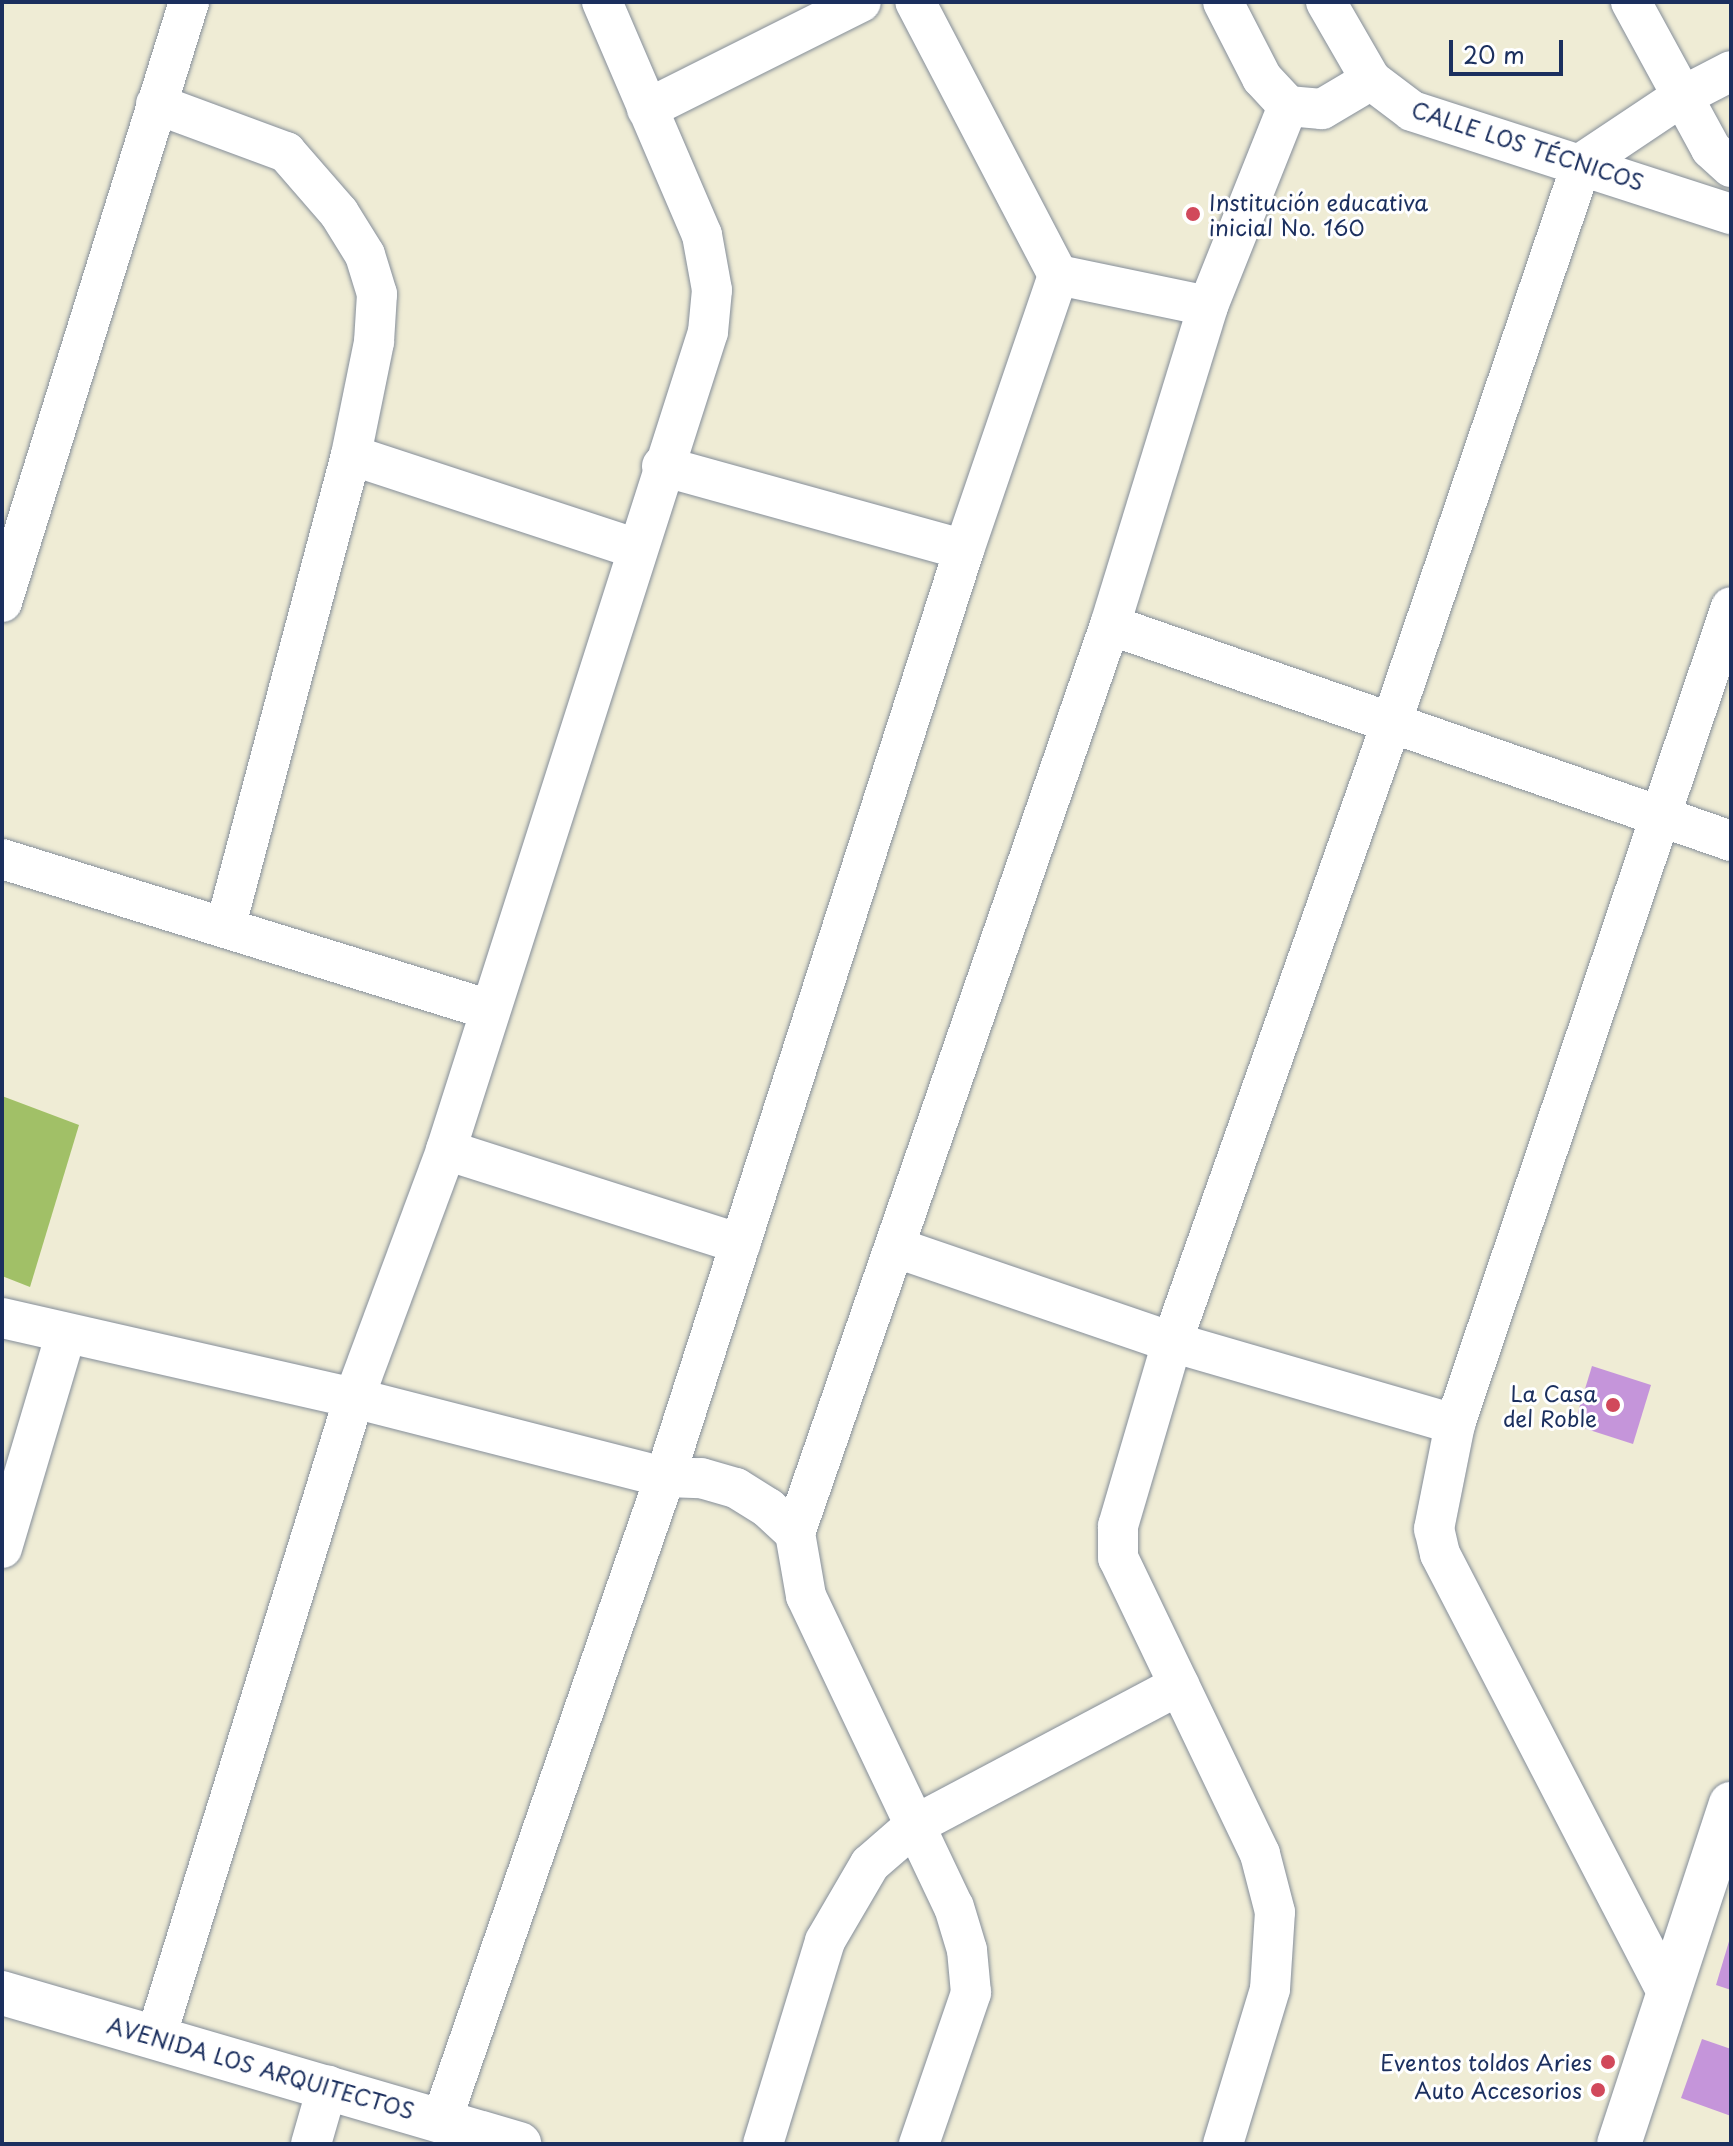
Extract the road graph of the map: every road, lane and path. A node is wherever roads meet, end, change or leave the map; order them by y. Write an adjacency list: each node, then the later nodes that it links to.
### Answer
1 (189, 2): 11 (street)
2 (602, 2): 13 (street)
3 (861, 2): 13 (street)
4 (915, 2): 17 (street)
5 (1223, 2): 12 (street)
6 (1326, 2): 9 (street, CALLE LOS TÉCNICOS)
7 (1631, 2): 10 (street)
8 (1731, 71): 10 (street)
9 (1371, 80): 12 (street); 14 (street, CALLE LOS TÉCNICOS)
10 (1681, 97): 14 (street); 15 (street)
11 (156, 104): 19 (street); 23 (street)
12 (1288, 106): 18 (street)
13 (647, 109): 20 (street)
14 (1582, 163): 16 (street, CALLE LOS TÉCNICOS); 26 (street)
15 (1731, 167)
16 (1731, 214)
17 (1058, 275): 18 (street); 22 (street)
18 (1208, 306): 25 (street)
19 (351, 455): 21 (street); 30 (street)
20 (662, 466): 21 (street); 22 (street)
21 (634, 548): 31 (street)
22 (964, 550): 33 (street)
23 (2, 602)
24 (1731, 607): 27 (street)
25 (1110, 625): 26 (street); 34 (street)
26 (1390, 727): 27 (street); 37 (street)
27 (1662, 817): 28 (street); 39 (street)
28 (1731, 841)
29 (2, 859): 30 (street)
30 (225, 928): 31 (street)
31 (490, 1010): 32 (street)
32 (446, 1150): 33 (street); 38 (street)
33 (740, 1244): 40 (street)
34 (897, 1248): 37 (street); 41 (street)
35 (2, 1318): 36 (street)
36 (66, 1333): 38 (street); 42 (street)
37 (1172, 1342): 39 (street); 43 (street)
38 (354, 1398): 40 (street); 48 (street)
39 (1455, 1424): 46 (street)
40 (665, 1477): 41 (street); 50 (street)
41 (795, 1533): 45 (street)
42 (2, 1548)
43 (1179, 1685): 45 (street); 55 (street)
44 (1731, 1804): 46 (main road)
45 (915, 1825): 53 (street); 54 (street)
46 (1667, 1992): 56 (main road)
47 (2, 1993): 48 (main road, AVENIDA LOS ARQUITECTOS)
48 (156, 2037): 49 (main road, AVENIDA LOS ARQUITECTOS)
49 (328, 2085): 50 (main road, AVENIDA LOS ARQUITECTOS); 51 (street)
50 (442, 2119): 52 (main road, AVENIDA LOS ARQUITECTOS)
51 (311, 2144)
52 (519, 2144)
53 (763, 2144)
54 (919, 2144)
55 (1223, 2144)
56 (1619, 2144)

